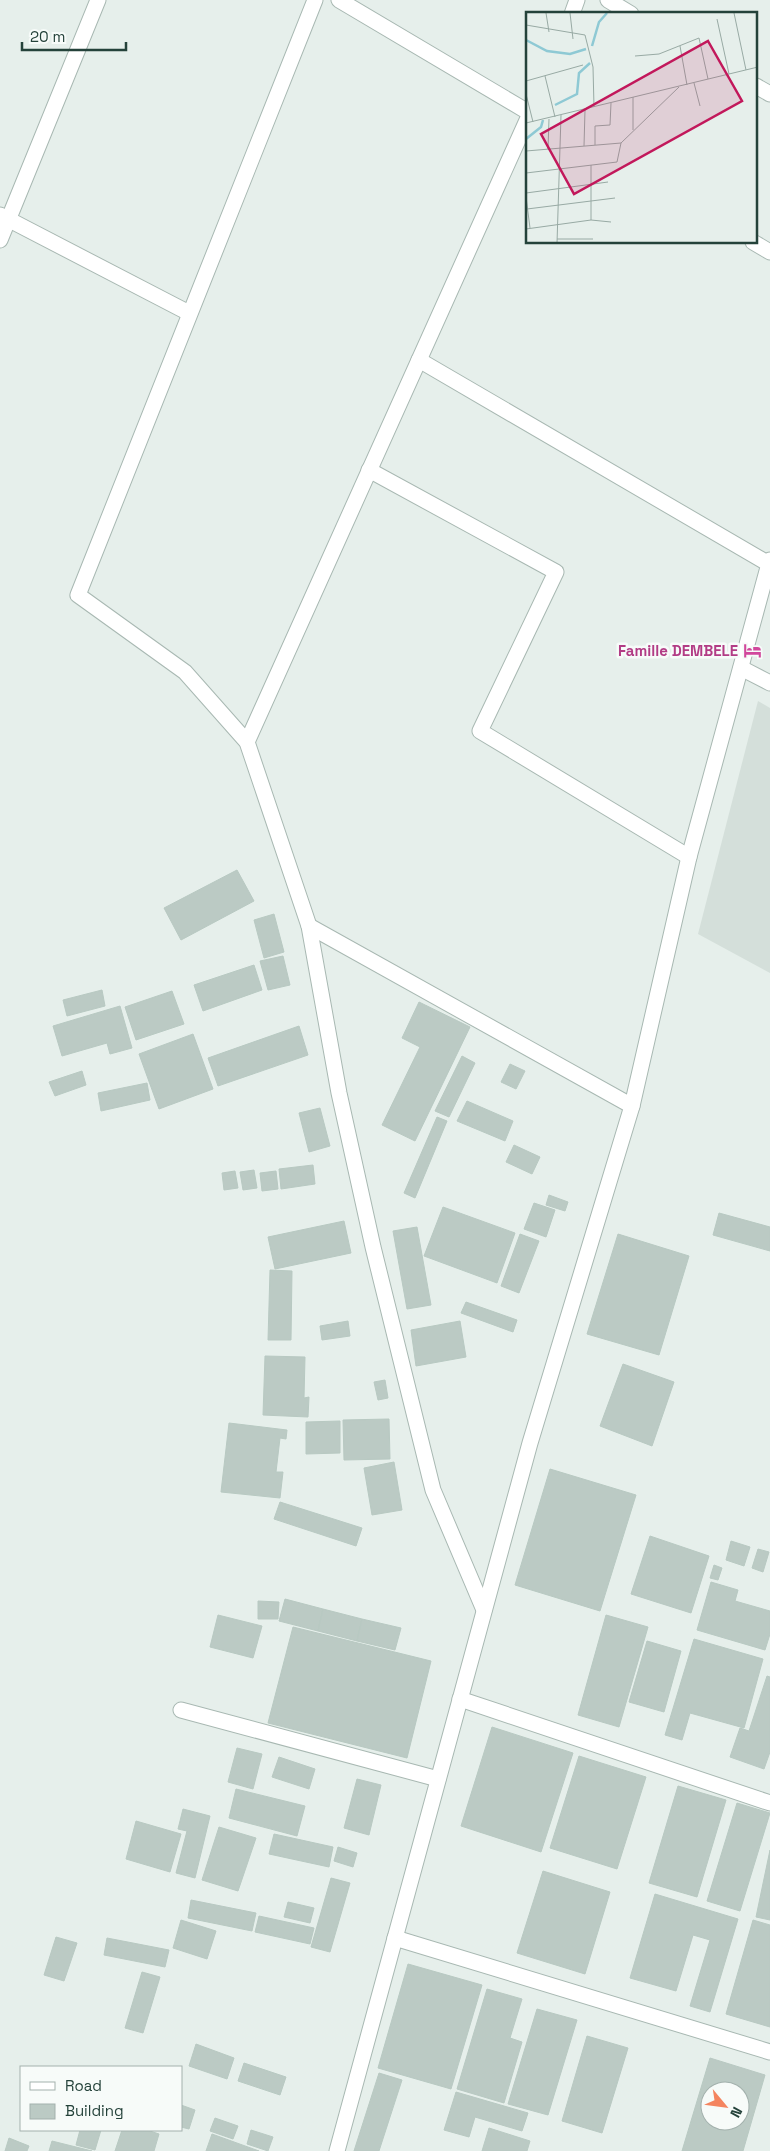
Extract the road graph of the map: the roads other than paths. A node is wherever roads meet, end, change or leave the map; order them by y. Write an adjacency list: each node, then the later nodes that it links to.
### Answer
1 (98, 0): 12 (street)
2 (315, 0): 16 (street)
3 (339, 0): 10 (street)
4 (577, 0): 6 (street)
5 (608, 0): 7 (street)
6 (573, 12)
7 (628, 12)
8 (758, 87): 9 (street)
9 (770, 94)
10 (526, 111)
11 (526, 122): 17 (street)
12 (4, 217): 13 (street); 16 (street)
13 (0, 240)
14 (756, 244): 15 (street)
15 (770, 252)
16 (189, 313): 22 (street)
17 (419, 360): 18 (street); 19 (street)
18 (369, 470): 22 (street); 23 (street)
19 (770, 562): 20 (street)
20 (741, 668): 21 (street); 23 (street)
21 (770, 683)
22 (247, 742): 24 (street)
23 (689, 857): 25 (street)
24 (309, 926): 25 (street); 26 (street)
25 (632, 1106): 26 (street)
26 (484, 1610): 27 (street)
27 (460, 1699): 29 (street); 30 (street)
28 (181, 1710): 29 (street)
29 (438, 1779): 31 (street)
30 (770, 1804)
31 (395, 1938): 32 (street); 33 (street)
32 (770, 2052)
33 (337, 2151)

